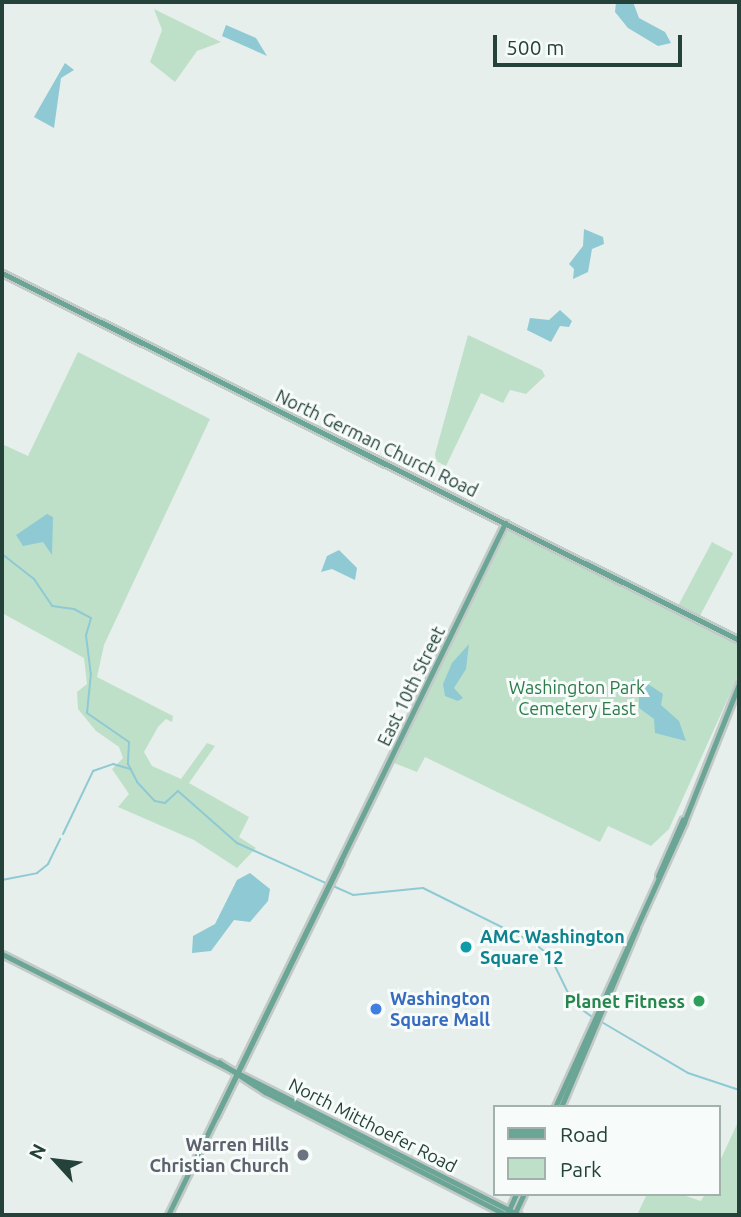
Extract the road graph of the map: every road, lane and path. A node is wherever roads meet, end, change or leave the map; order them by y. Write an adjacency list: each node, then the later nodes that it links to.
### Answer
1 (2, 273): 2 (main road, North German Church Road)
2 (505, 523): 3 (main road, North German Church Road); 8 (main road, East 10th Street)
3 (739, 640)
4 (739, 684): 5 (main road)
5 (738, 693): 7 (main road)
6 (2, 954): 8 (main road, North Mitthoefer Road)
7 (594, 1025): 11 (main road); 12 (main road)
8 (238, 1073): 9 (main road, North Mitthoefer Road); 10 (main road, North Mitthoefer Road); 16 (main road, East 10th Street)
9 (264, 1092): 10 (main road); 15 (main road, North Mitthoefer Road)
10 (279, 1094): 15 (main road, North Mitthoefer Road)
11 (556, 1105)
12 (562, 1105)
13 (516, 1196): 15 (main road)
14 (523, 1196): 15 (main road)
15 (512, 1214)
16 (168, 1215)

